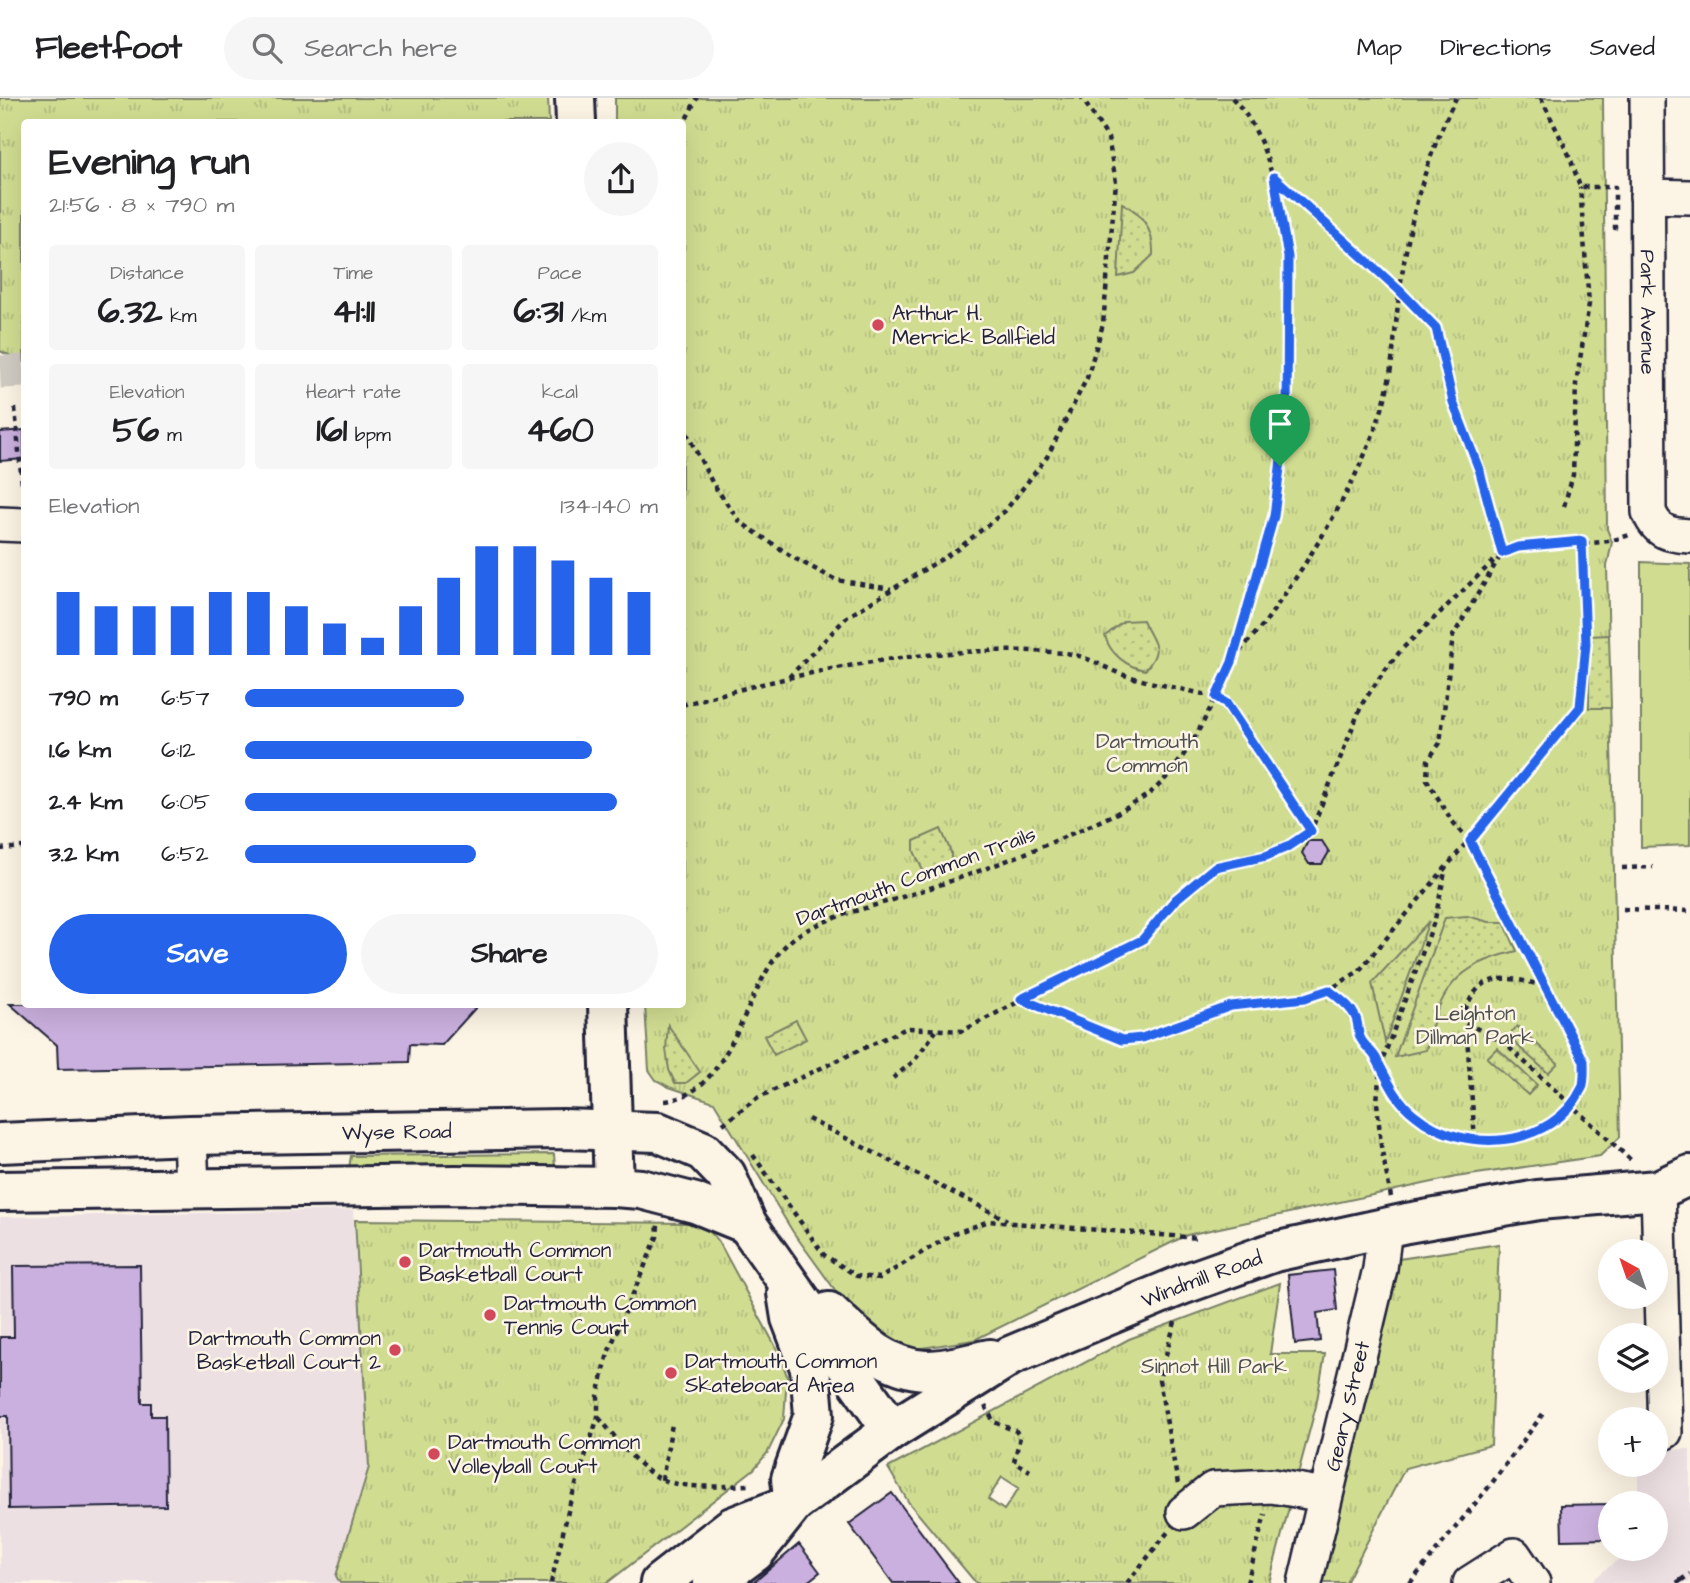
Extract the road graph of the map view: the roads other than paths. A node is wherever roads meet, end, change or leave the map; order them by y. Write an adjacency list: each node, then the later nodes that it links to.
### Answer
1 (575, 98): 3 (main road)
2 (1647, 98): 5 (street, Park Avenue)
3 (576, 119)
4 (1690, 197): 5 (street)
5 (1647, 211): 8 (street, Park Avenue)
6 (0, 524): 7 (street)
7 (21, 525)
8 (1690, 536)
9 (608, 1008): 10 (main road)
10 (613, 1128): 11 (main road, Wyse Road); 13 (main road); 18 (main road, Wyse Road)
11 (190, 1135): 12 (main road, Wyse Road); 14 (street)
12 (0, 1143)
13 (614, 1187): 14 (main road); 18 (main road)
14 (191, 1189): 16 (main road)
15 (1679, 1190): 17 (main road, Windmill Road); 21 (street)
16 (0, 1191)
17 (1388, 1213): 20 (main road, Windmill Road); 24 (street, Geary Street)
18 (747, 1224): 19 (main road, Wyse Road)
19 (785, 1274): 20 (main road); 22 (main road, Wyse Road); 23 (main road)
20 (1010, 1356): 22 (main road, Windmill Road)
21 (1666, 1407)
22 (892, 1430): 23 (main road, Windmill Road)
23 (792, 1491): 26 (main road, Windmill Road); 27 (main road, Windmill Road)
24 (1325, 1495): 25 (street); 28 (street, Geary Street)
25 (1184, 1512)
26 (660, 1583)
27 (713, 1583)
28 (1304, 1583)
29 (1470, 1583): 30 (street)
30 (1532, 1583)

